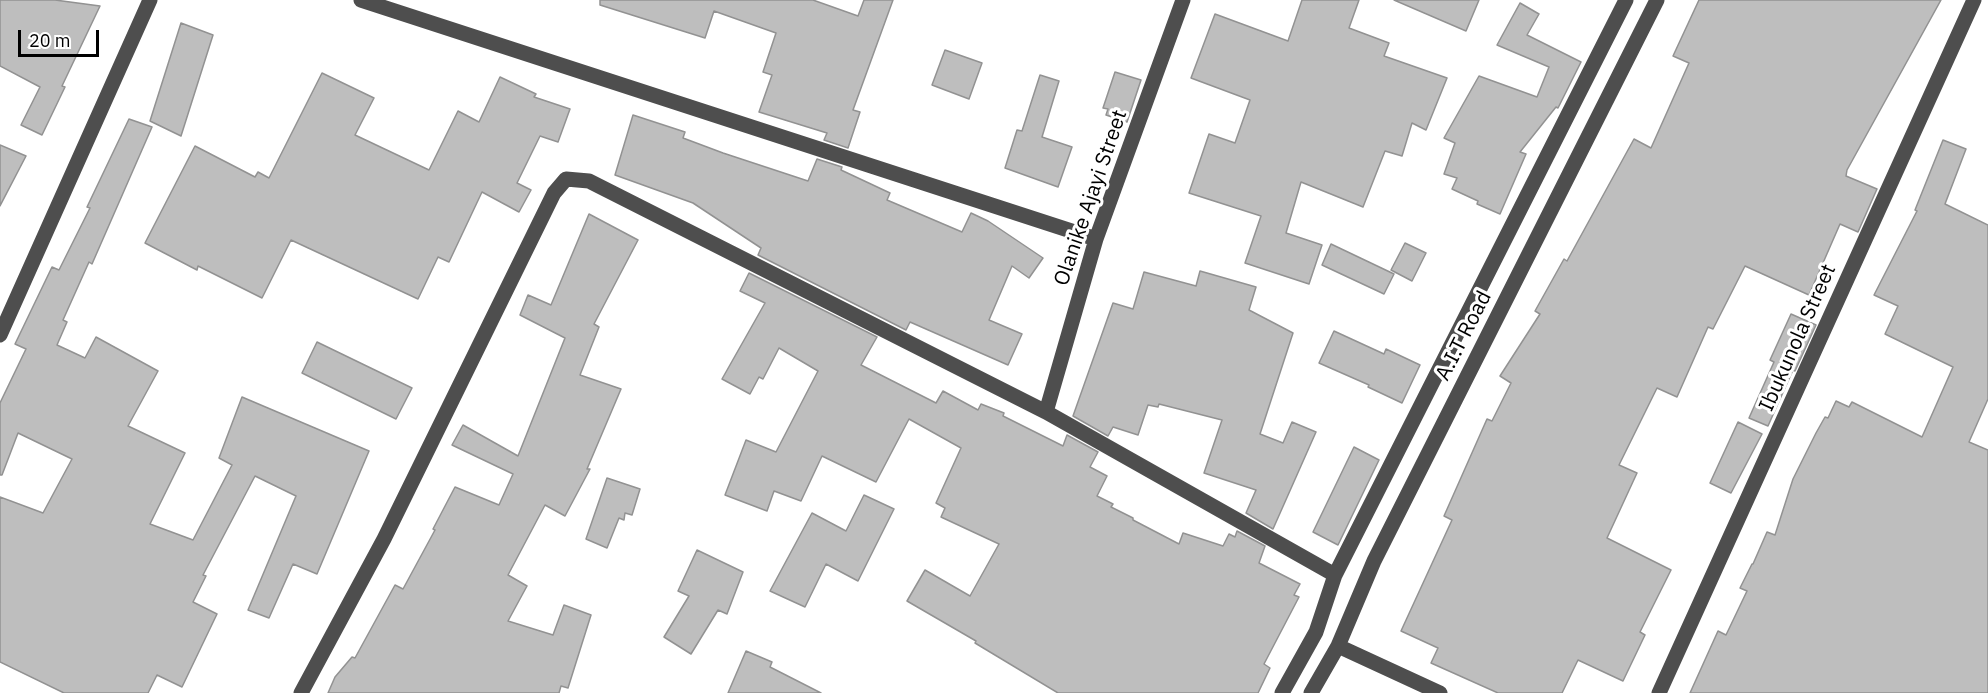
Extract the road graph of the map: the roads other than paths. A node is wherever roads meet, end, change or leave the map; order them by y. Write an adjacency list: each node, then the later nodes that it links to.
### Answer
1 (150, 0): 8 (street)
2 (361, 0): 7 (street)
3 (1183, 0): 7 (street, Olanike Ajayi Street)
4 (1626, 0): 10 (street, A.I.T Road)
5 (1658, 0): 11 (street, A.I.T Road)
6 (1974, 0): 16 (street, Ibukunola Street)
7 (1096, 239): 9 (street, Olanike Ajayi Street)
8 (0, 335)
9 (1046, 412): 10 (street); 12 (street)
10 (1335, 575): 13 (street, A.I.T Road)
11 (1338, 646): 14 (street, A.I.T Road); 15 (street)
12 (301, 693)
13 (1282, 693)
14 (1311, 693)
15 (1440, 693)
16 (1659, 693)

